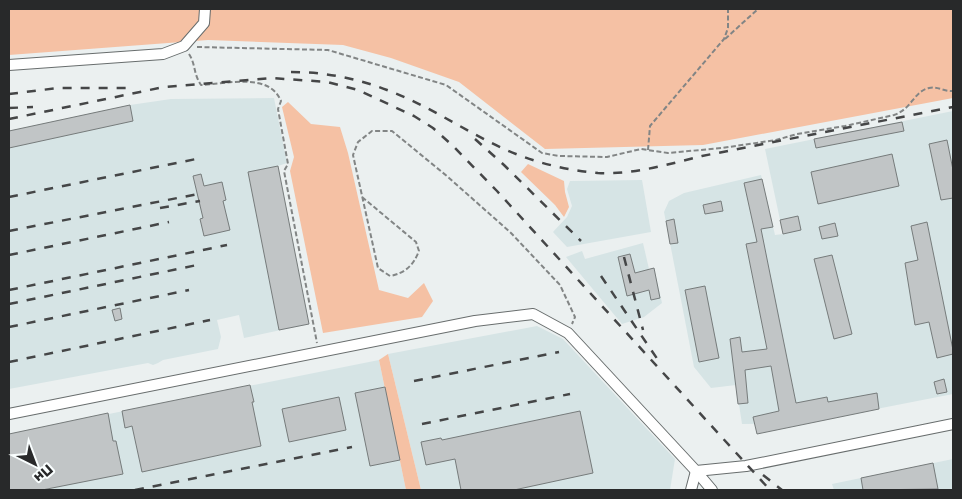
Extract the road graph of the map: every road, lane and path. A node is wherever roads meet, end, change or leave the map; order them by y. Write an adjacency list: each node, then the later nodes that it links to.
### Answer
1 (205, 9): 5 (street)
2 (728, 9): 4 (path)
3 (758, 9): 4 (path)
4 (724, 39): 8 (path)
5 (184, 46): 6 (street); 8 (path); 11 (path)
6 (9, 65)
7 (953, 91): 8 (path)
8 (648, 150)
9 (362, 197): 9 (path); 10 (path)
10 (568, 333): 11 (street); 14 (street)
11 (319, 352): 12 (street)
12 (9, 414)
13 (953, 424): 14 (street)
14 (696, 471): 15 (street); 16 (street)
15 (690, 490)
16 (712, 490)

